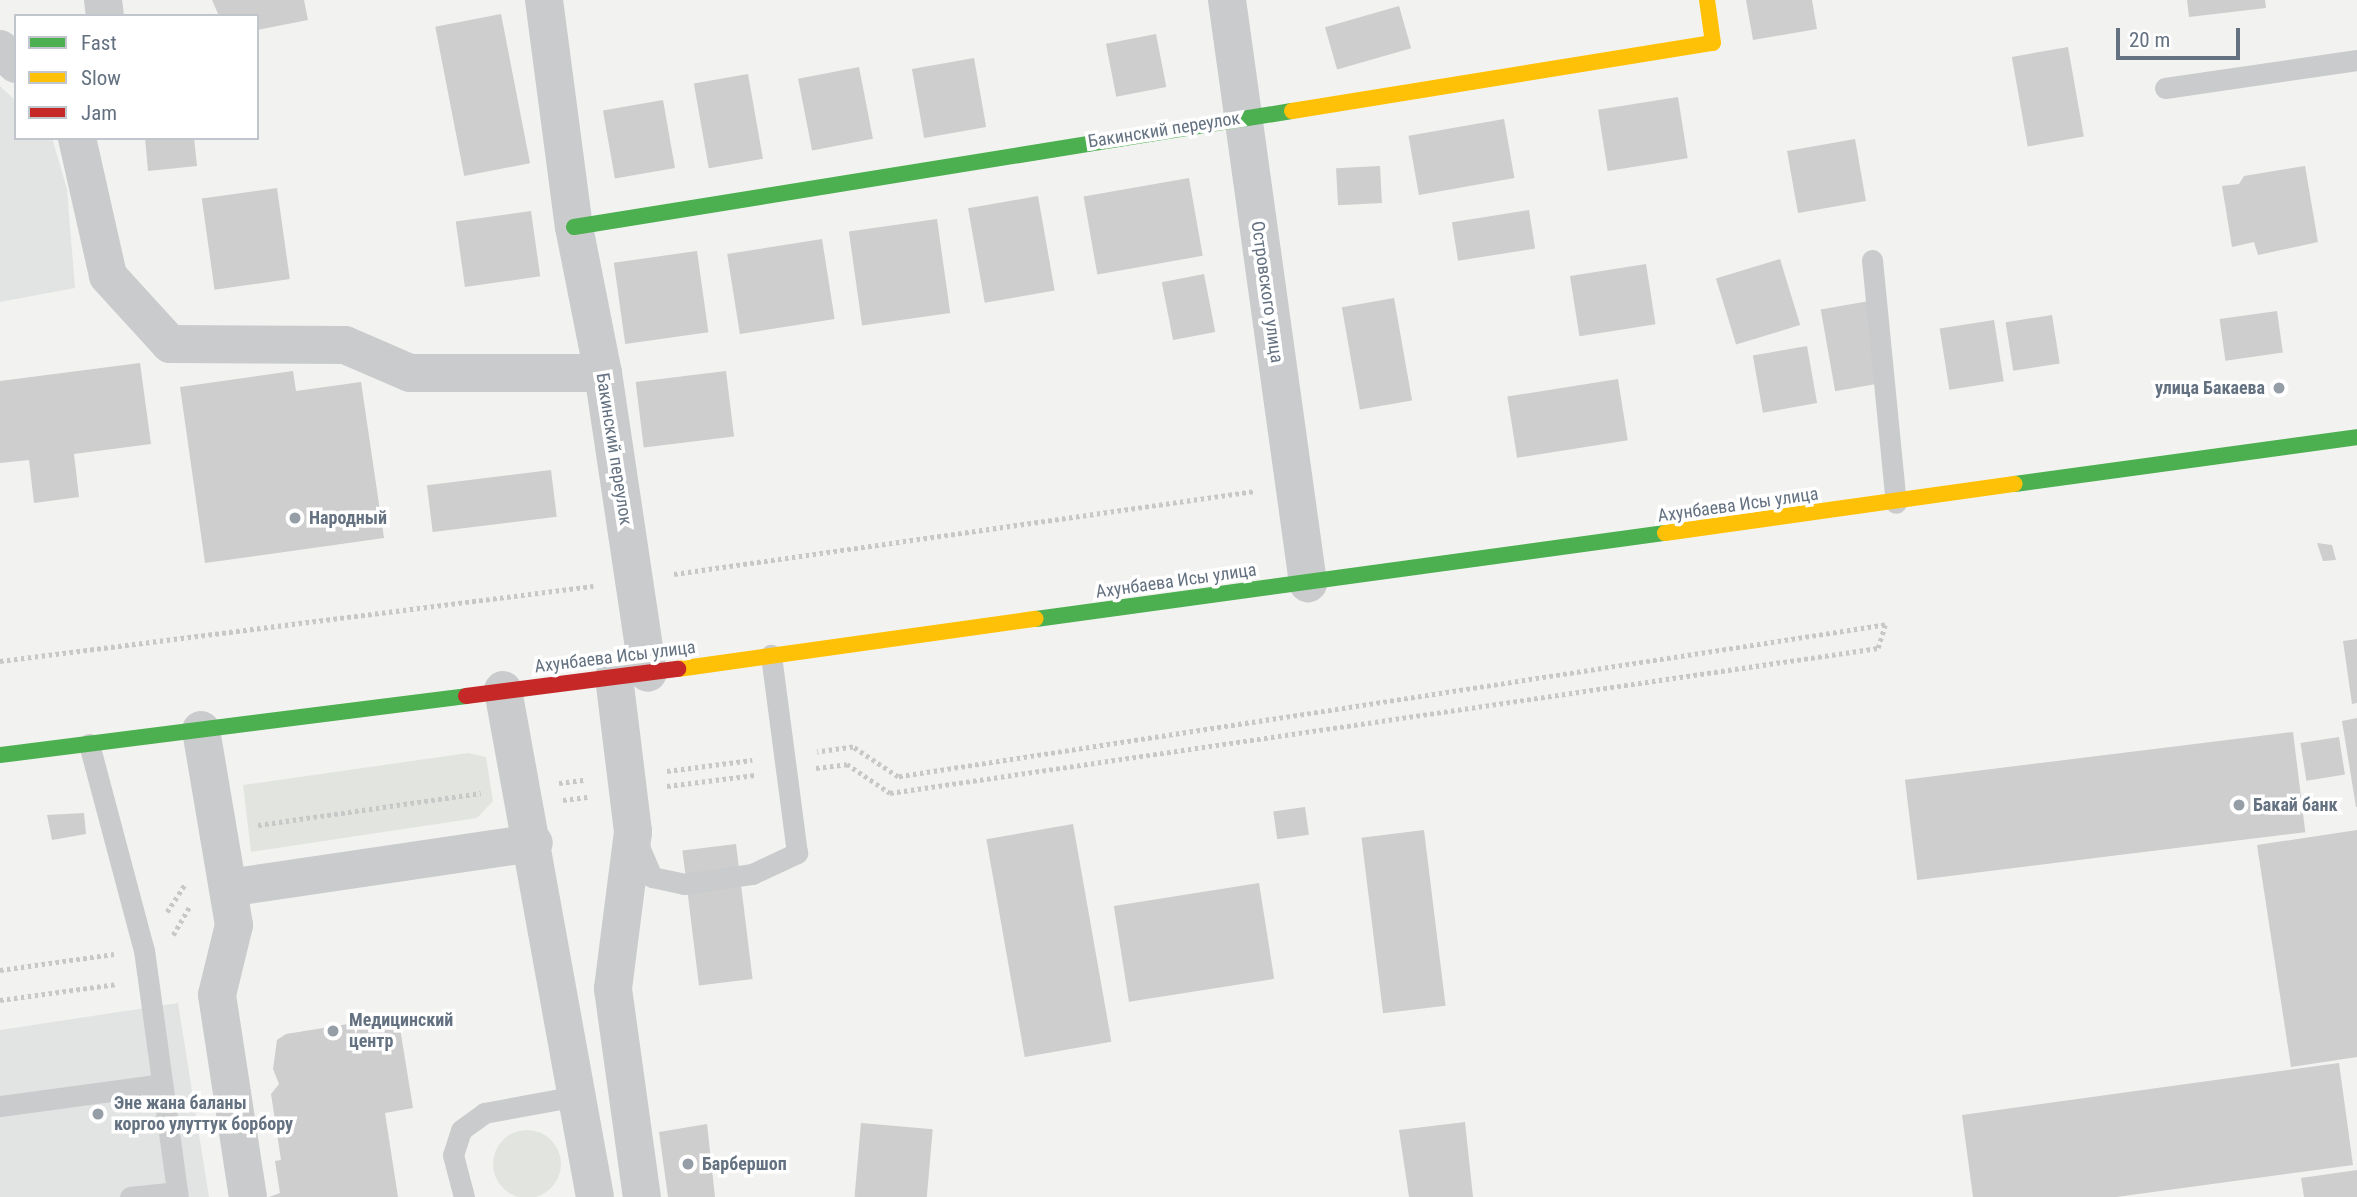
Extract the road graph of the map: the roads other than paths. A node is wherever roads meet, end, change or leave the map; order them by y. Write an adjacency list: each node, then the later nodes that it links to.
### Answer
1 (544, 0): 10 (street, Бакинский переулок)
2 (1227, 0): 8 (street, Островского улица)
3 (1707, 0): 8 (main road, Бакинский переулок)
4 (0, 49): 6 (street)
5 (2357, 60): 7 (lane)
6 (14, 62)
7 (2165, 88)
8 (1243, 117): 10 (main road, Бакинский переулок); 15 (street, Островского улица)
9 (77, 140): 12 (street)
10 (574, 227): 12 (street, Бакинский переулок)
11 (1872, 260): 14 (lane)
12 (603, 373): 17 (street, Бакинский переулок)
13 (2357, 437): 14 (main road, Ахунбаева Исы улица)
14 (1896, 503): 15 (main road, Ахунбаева Исы улица)
15 (1308, 583): 16 (main road, Ахунбаева Исы улица)
16 (771, 655): 17 (main road, Ахунбаева Исы улица); 22 (lane)
17 (631, 675): 18 (main road, Ахунбаева Исы улица); 22 (street, Бакинский переулок)
18 (503, 690): 19 (main road, Ахунбаева Исы улица); 23 (street)
19 (201, 730): 20 (main road, Ахунбаева Исы улица); 24 (street)
20 (89, 744): 21 (main road, Ахунбаева Исы улица); 25 (lane)
21 (0, 755)
22 (633, 832): 33 (street, Бакинский переулок)
23 (534, 843): 24 (street); 26 (street)
24 (223, 857): 30 (street)
25 (162, 1084): 27 (lane); 28 (lane)
26 (577, 1096): 31 (lane); 32 (street)
27 (0, 1106)
28 (177, 1194): 29 (lane)
29 (130, 1197)
30 (248, 1197)
31 (464, 1197)
32 (595, 1197)
33 (642, 1197)

